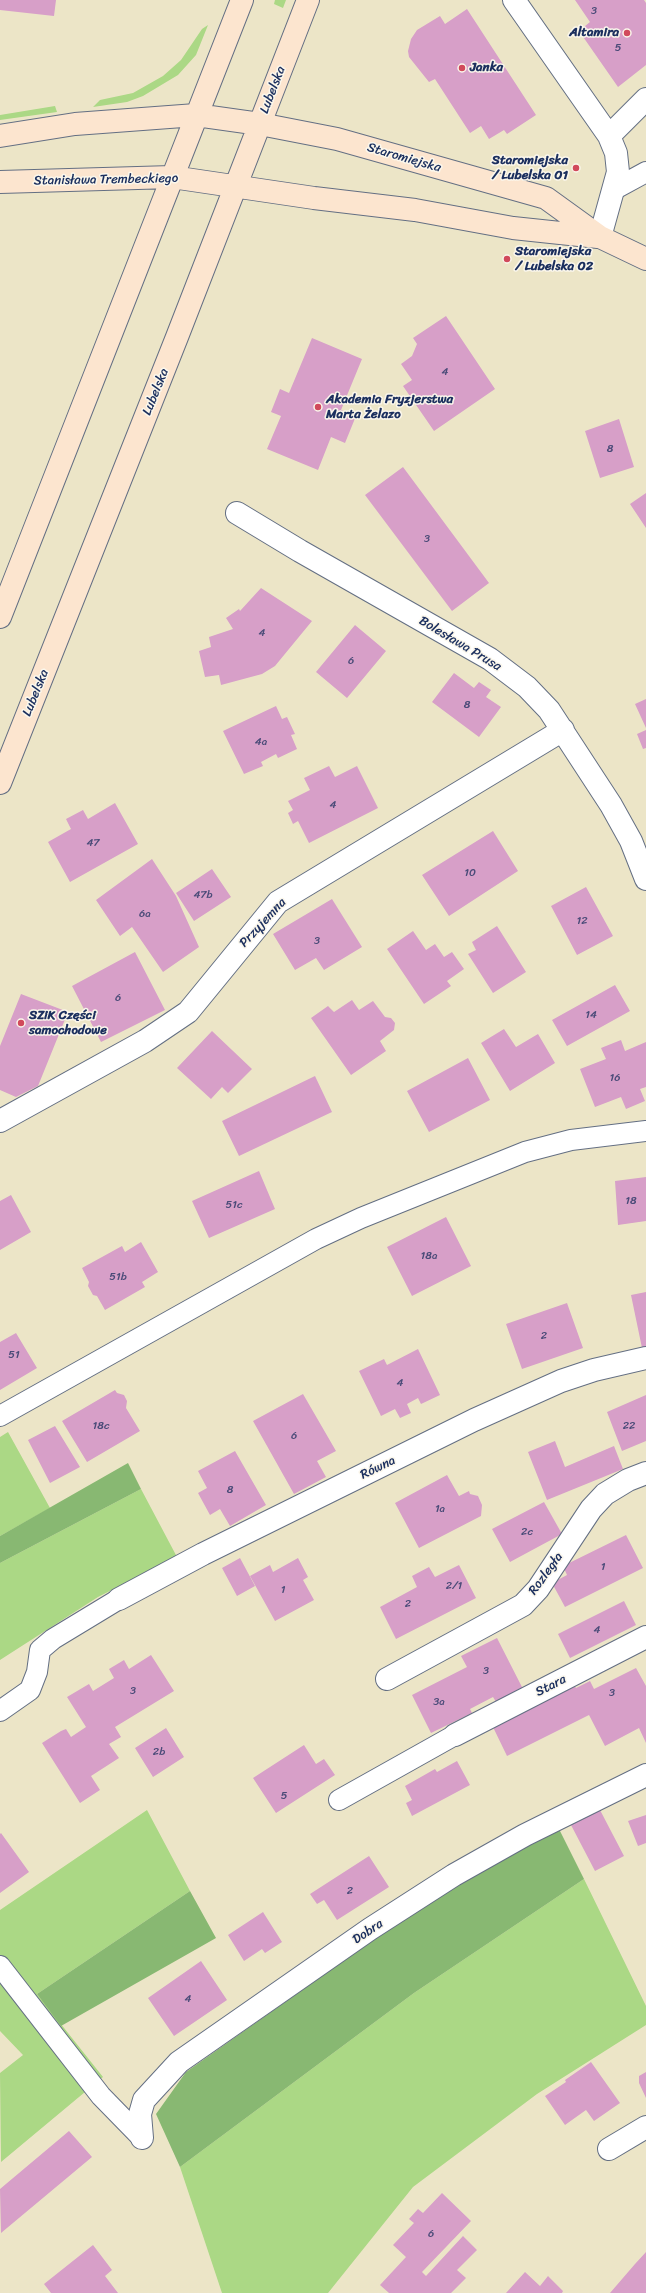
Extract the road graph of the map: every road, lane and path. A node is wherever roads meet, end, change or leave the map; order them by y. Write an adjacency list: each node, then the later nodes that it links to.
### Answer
1 (242, 0): 5 (main road)
2 (308, 0): 6 (main road, Lubelska)
3 (514, 0): 8 (street)
4 (646, 99): 8 (street)
5 (196, 115): 6 (main road, Staromiejska); 7 (main road); 10 (main road)
6 (260, 124): 12 (main road, Lubelska); 14 (main road, Staromiejska)
7 (0, 136)
8 (609, 136): 13 (street)
9 (646, 172): 13 (lane)
10 (172, 177): 11 (main road, Stanisława Trembeckiego); 12 (main road, Stanisława Trembeckiego); 17 (main road)
11 (0, 182)
12 (235, 186): 14 (main road, Staromiejska); 19 (main road, Lubelska)
13 (613, 190): 14 (street)
14 (600, 237): 15 (main road, Staromiejska)
15 (646, 259)
16 (237, 512): 18 (street, Bolesława Prusa)
17 (0, 617)
18 (563, 730): 20 (street, Bolesława Prusa); 21 (street, Przyjemna)
19 (0, 782)
20 (646, 879)
21 (0, 1121)
22 (646, 1131): 24 (lane)
23 (646, 1358): 26 (street, Równa)
24 (0, 1416)
25 (646, 1473): 28 (street, Rozległa)
26 (118, 1599): 29 (lane)
27 (646, 1637): 30 (street, Stara)
28 (387, 1680)
29 (0, 1711)
30 (455, 1735): 32 (lane)
31 (646, 1775): 35 (street, Dobra)
32 (339, 1800)
33 (0, 1966): 35 (lane)
34 (646, 2127): 36 (street)
35 (142, 2138)
36 (609, 2149)

